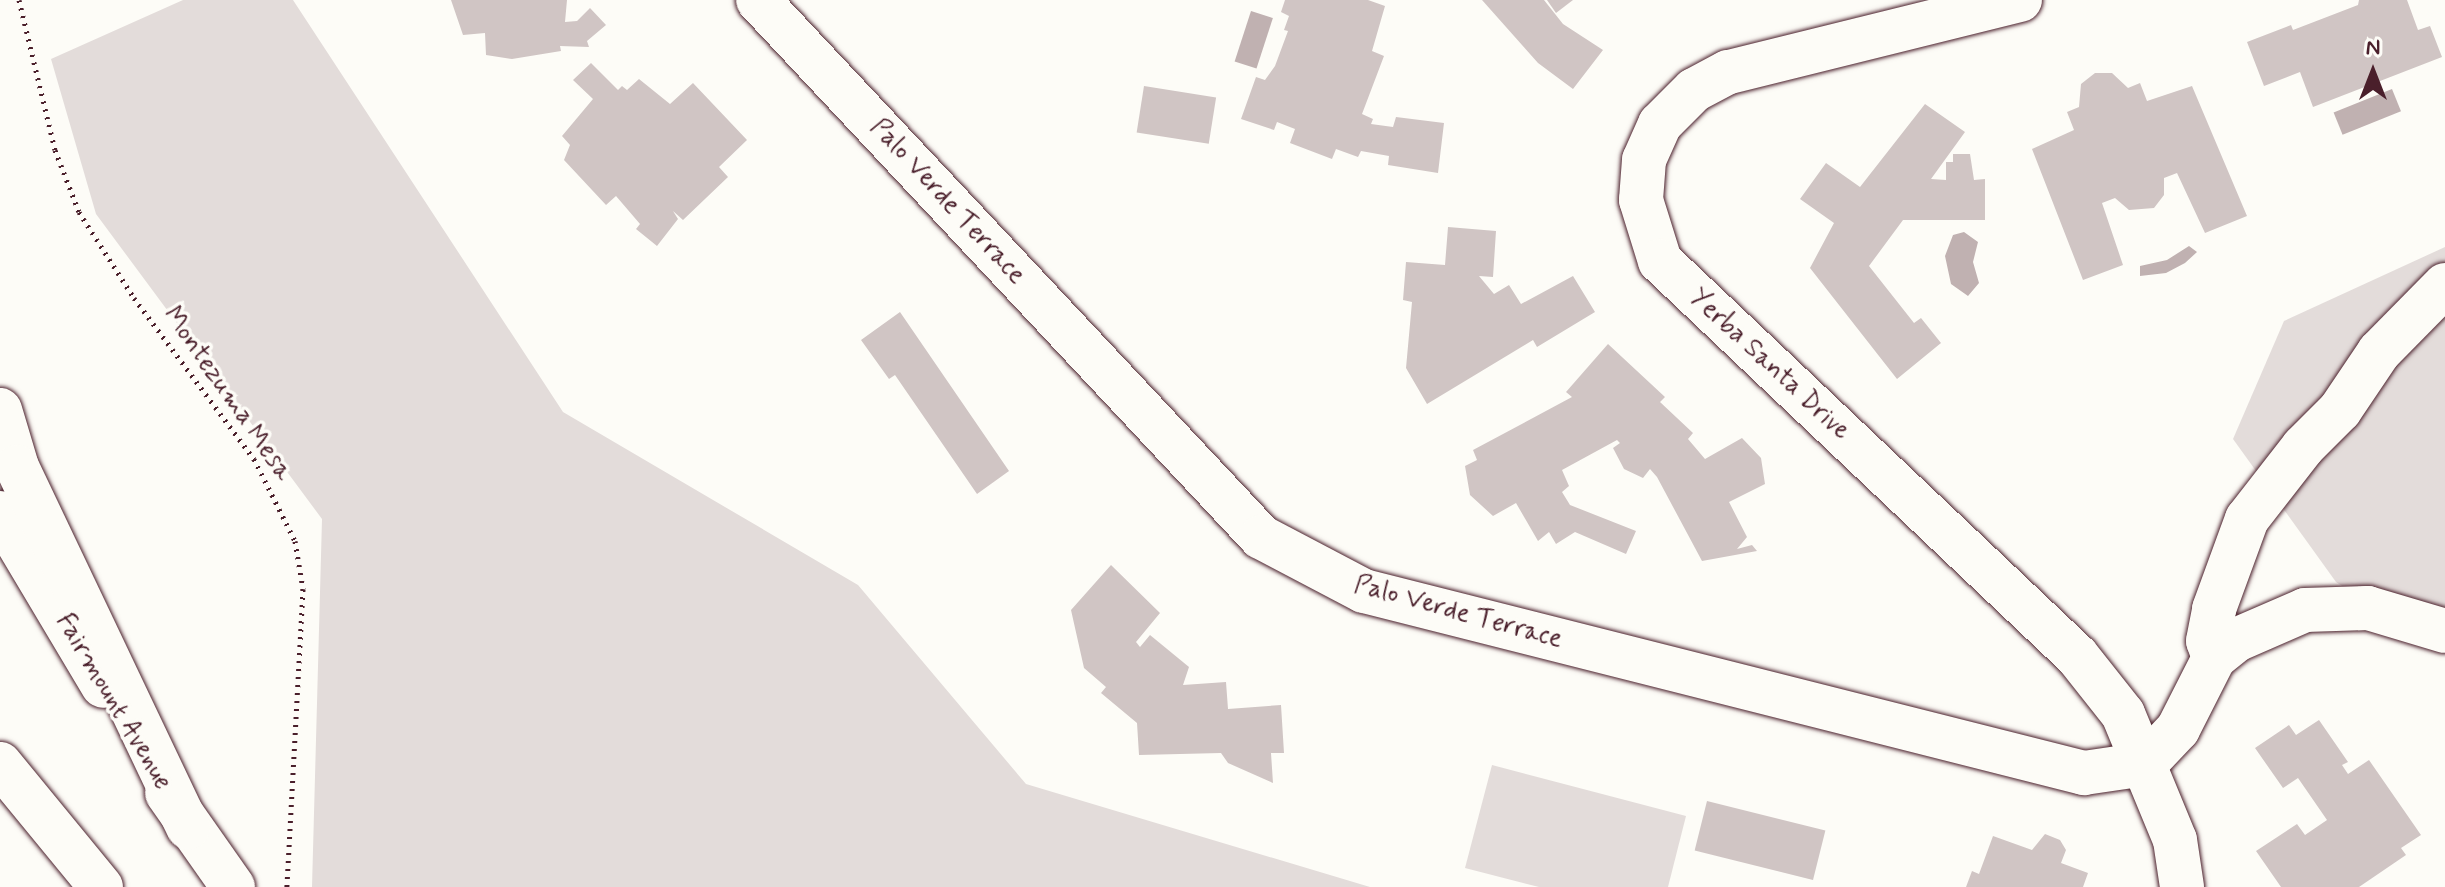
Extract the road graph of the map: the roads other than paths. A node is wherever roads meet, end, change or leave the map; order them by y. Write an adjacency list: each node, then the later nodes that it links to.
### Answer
1 (758, 0): 9 (main road, Palo Verde Terrace)
2 (2020, 0): 9 (main road, Yerba Santa Drive)
3 (2445, 285): 7 (main road)
4 (0, 410): 10 (main road)
5 (0, 513): 10 (main road, Fairmount Avenue)
6 (2445, 631): 7 (main road)
7 (2214, 658): 9 (main road)
8 (0, 764): 11 (main road)
9 (2145, 764): 13 (main road, Yerba Santa Drive)
10 (188, 827): 12 (main road, Fairmount Avenue)
11 (101, 887)
12 (233, 887)
13 (2182, 887)

